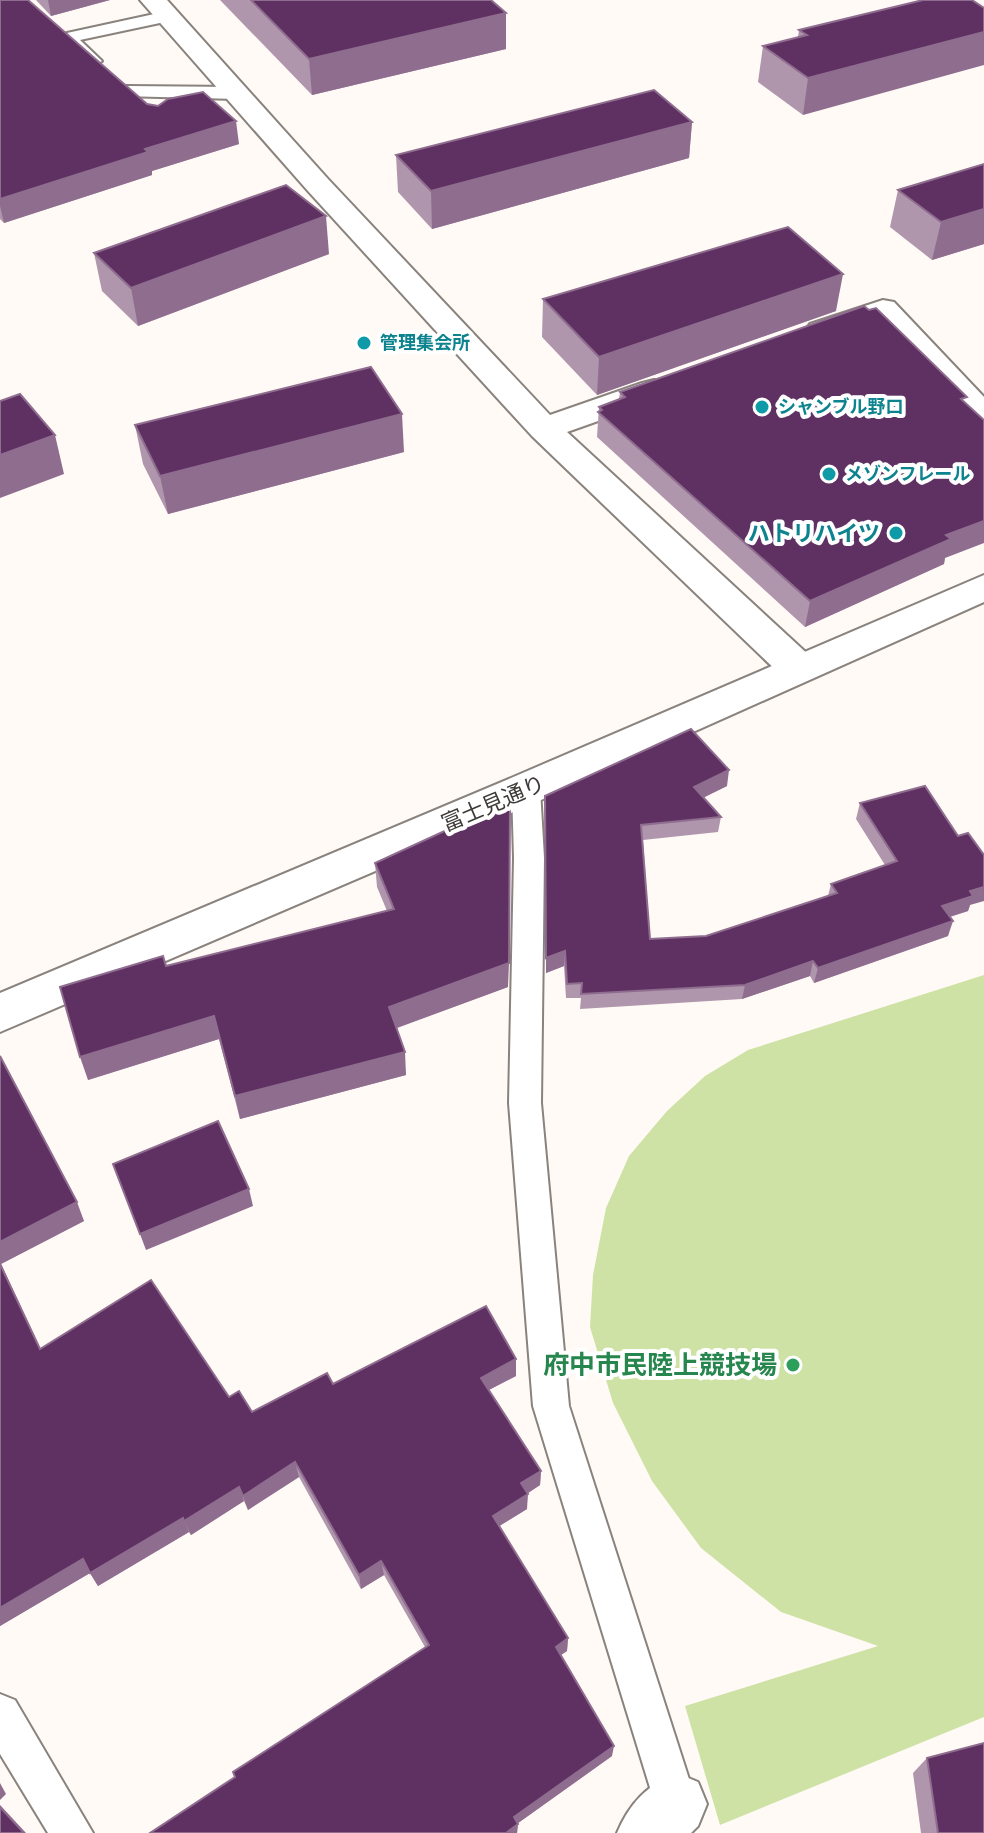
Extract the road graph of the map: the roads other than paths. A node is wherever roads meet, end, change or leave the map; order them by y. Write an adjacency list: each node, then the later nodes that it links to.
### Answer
1 (160, 8): 2 (lane); 3 (street)
2 (117, 83): 3 (lane); 4 (lane)
3 (237, 93): 8 (street)
4 (149, 112)
5 (794, 340): 7 (street)
6 (677, 382): 8 (street)
7 (984, 417)
8 (544, 429): 10 (street)
9 (984, 587): 10 (street, 富士見通り)
10 (798, 668): 11 (street, 富士見通り)
11 (526, 789): 12 (street, 富士見通り); 14 (lane)
12 (0, 1013)
13 (0, 1715): 15 (lane)
14 (662, 1819)
15 (72, 1833)

